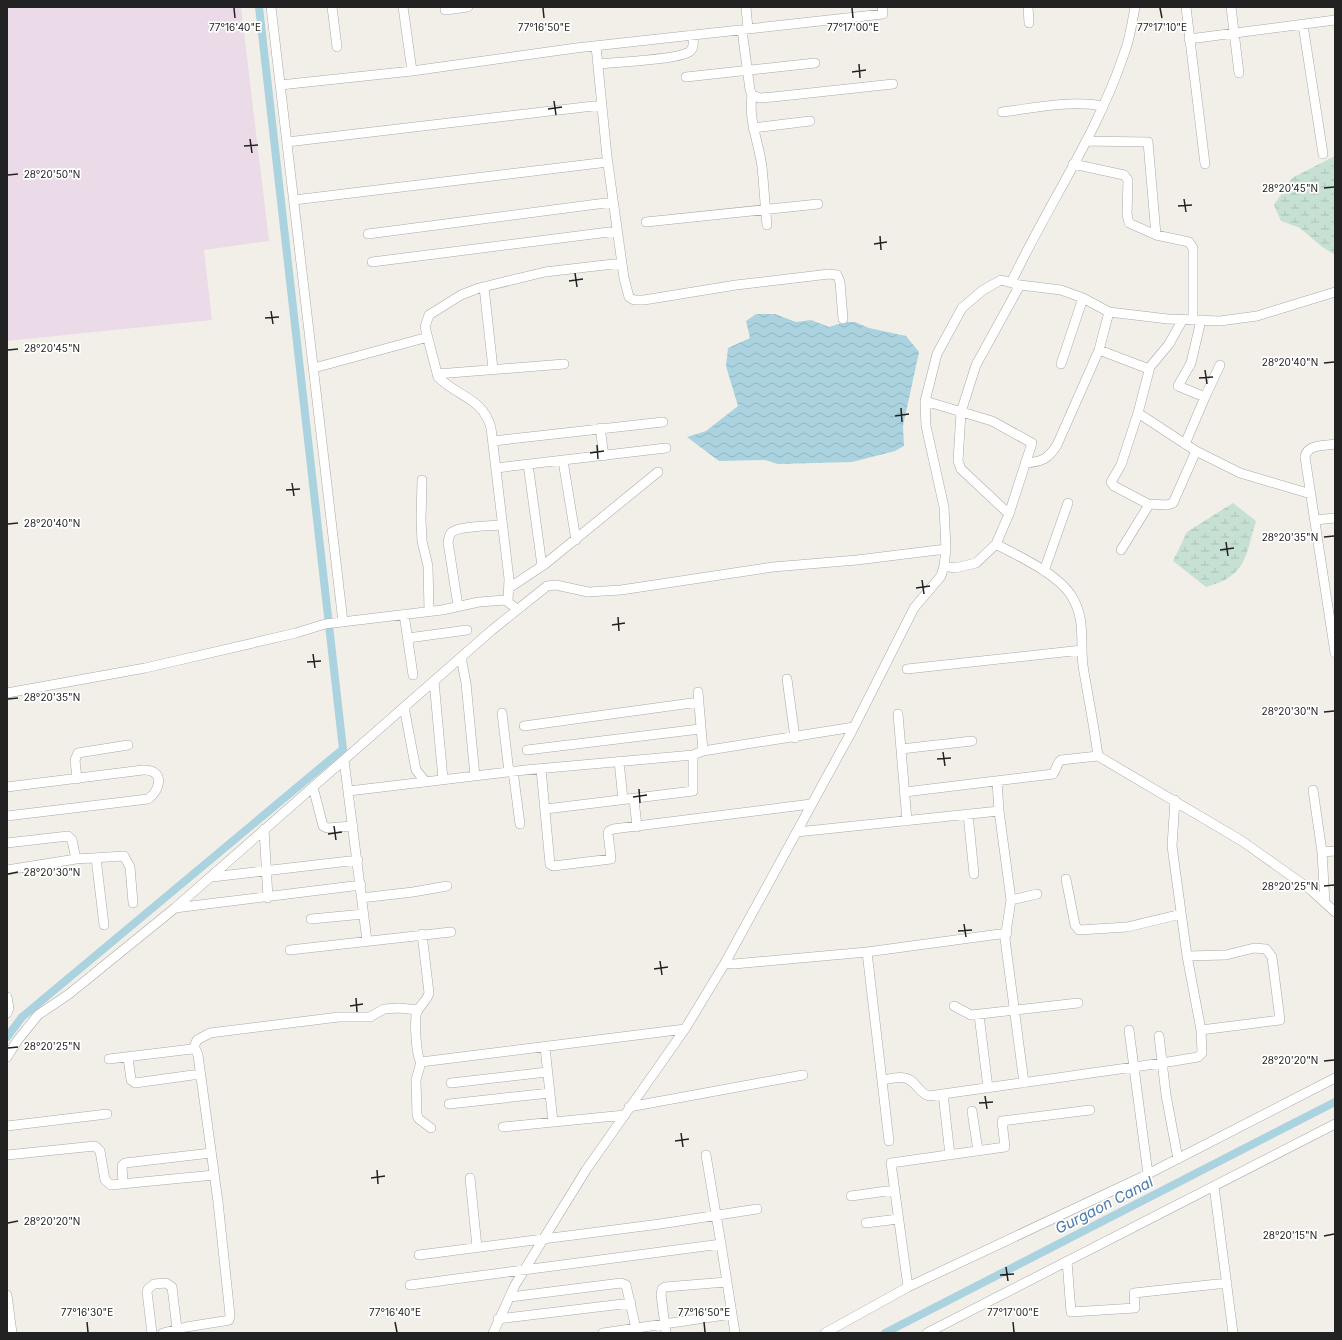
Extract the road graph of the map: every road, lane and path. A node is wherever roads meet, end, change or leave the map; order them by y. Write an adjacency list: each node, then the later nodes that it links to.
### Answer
1 (271, 7): 28 (street)
2 (332, 7): 20 (street)
3 (403, 7): 24 (street)
4 (468, 7): 11 (street)
5 (746, 7): 15 (street)
6 (882, 7): 15 (street)
7 (1028, 7): 13 (street)
8 (1135, 7): 31 (street)
9 (1186, 7): 18 (street)
10 (1231, 7): 16 (street)
11 (445, 10)
12 (1335, 20): 14 (street)
13 (1029, 23)
14 (1303, 25): 16 (street); 37 (street)
15 (745, 30): 17 (street); 23 (street)
16 (1233, 34): 18 (street); 25 (street)
17 (693, 35): 19 (street); 22 (street)
18 (1189, 39): 40 (street)
19 (596, 46): 22 (street); 24 (street)
20 (337, 47)
21 (815, 63): 23 (street)
22 (598, 64): 30 (street)
23 (747, 70): 26 (street); 29 (street)
24 (412, 71): 28 (street)
25 (1239, 73)
26 (686, 76)
27 (893, 84): 29 (street)
28 (280, 85): 36 (street)
29 (752, 95): 34 (street)
30 (602, 105): 36 (street); 38 (street)
31 (1103, 106): 32 (street); 35 (street)
32 (1002, 112)
33 (810, 121): 34 (street)
34 (753, 128): 44 (street)
35 (1086, 141): 39 (street); 49 (street)
36 (287, 142): 41 (street)
37 (1323, 154)
38 (608, 162): 41 (street); 42 (street)
39 (1073, 164): 49 (street); 52 (street)
40 (1205, 164)
41 (294, 200): 65 (street)
42 (613, 202): 47 (street); 48 (street)
43 (818, 204): 44 (street)
44 (765, 209): 45 (street); 46 (street)
45 (646, 222)
46 (767, 226)
47 (617, 230): 50 (street); 51 (street)
48 (368, 234)
49 (1156, 235): 59 (street)
50 (372, 262)
51 (622, 263): 53 (street); 57 (street)
52 (1016, 284): 55 (street); 70 (street); 71 (street)
53 (484, 287): 60 (street); 67 (street)
54 (1335, 292): 59 (street)
55 (1083, 298): 56 (street); 63 (street)
56 (1109, 312): 58 (street); 61 (street)
57 (844, 318)
58 (1183, 319): 59 (street); 66 (street)
59 (1197, 320): 69 (street)
60 (428, 338): 65 (street); 68 (street)
61 (1099, 350): 66 (street); 82 (street)
62 (564, 364): 67 (street)
63 (1061, 364)
64 (1220, 365): 69 (street)
65 (314, 368): 106 (street)
66 (1149, 369): 72 (street)
67 (493, 370): 68 (street)
68 (438, 374): 75 (street)
69 (1205, 397): 76 (street)
70 (925, 401): 71 (street); 96 (street)
71 (961, 412): 82 (street); 90 (street)
72 (1138, 412): 76 (street); 89 (street)
73 (663, 422): 74 (street)
74 (600, 428): 75 (street); 80 (street)
75 (493, 441): 84 (street)
76 (1185, 444): 79 (street)
77 (1335, 444): 87 (street)
78 (666, 448): 80 (street)
79 (1196, 451): 87 (street); 89 (street)
80 (604, 456): 81 (street)
81 (563, 461): 83 (street); 94 (street)
82 (1025, 463): 90 (street)
83 (528, 464): 84 (street); 98 (street)
84 (496, 468): 93 (street)
85 (658, 472): 94 (street)
86 (422, 480): 104 (street)
87 (1311, 494): 92 (street)
88 (1068, 503): 100 (street)
89 (1148, 504): 97 (street)
90 (1009, 514): 95 (street)
91 (1335, 518): 92 (street)
92 (1315, 520): 110 (street)
93 (502, 525): 101 (street); 103 (street)
94 (576, 540): 98 (street)
95 (996, 544): 99 (street); 100 (street)
96 (946, 549): 99 (street); 102 (street)
97 (1121, 550)
98 (542, 566): 101 (street)
99 (944, 566): 123 (street)
100 (1044, 572): 109 (street)
101 (509, 588): 102 (street)
102 (512, 604): 103 (street); 111 (street)
103 (458, 606): 104 (street)
104 (430, 611): 105 (street)
105 (404, 614): 106 (street); 108 (street)
106 (340, 622): 117 (street)
107 (467, 630): 108 (street)
108 (408, 638): 113 (street)
109 (1082, 650): 112 (street); 132 (street)
110 (1335, 653)
111 (461, 657): 115 (street); 137 (street)
112 (907, 669)
113 (413, 676)
114 (787, 679): 125 (street)
115 (434, 681): 119 (street); 139 (street)
116 (698, 692): 118 (street)
117 (7, 693)
118 (699, 702): 122 (street); 124 (street)
119 (404, 707): 133 (street); 140 (street)
120 (502, 713): 136 (street)
121 (898, 714): 128 (street)
122 (524, 726)
123 (854, 727): 125 (street); 150 (street)
124 (700, 730): 129 (street); 130 (street)
125 (795, 738): 130 (street)
126 (972, 741): 128 (street)
127 (128, 745): 138 (street)
128 (901, 749): 146 (street)
129 (527, 750)
130 (703, 751): 131 (street)
131 (693, 755): 134 (street); 147 (street)
132 (1098, 756): 141 (street); 149 (street)
133 (344, 760): 143 (street); 145 (street)
134 (619, 761): 135 (street); 148 (street)
135 (541, 769): 136 (street); 151 (street)
136 (511, 772): 137 (street); 156 (street)
137 (475, 776): 139 (street)
138 (77, 779): 142 (street); 154 (street)
139 (444, 779): 140 (street)
140 (425, 781): 145 (street)
141 (997, 781): 146 (street); 152 (street)
142 (7, 787)
143 (313, 787): 157 (street); 159 (street)
144 (1313, 790): 163 (street)
145 (349, 791): 157 (street)
146 (905, 792): 155 (street)
147 (634, 799): 148 (street); 158 (street)
148 (623, 800): 151 (street)
149 (1174, 800): 179 (street); 183 (street)
150 (811, 804): 158 (street); 160 (street)
151 (546, 809): 158 (street)
152 (999, 811): 153 (street); 177 (street)
153 (968, 814): 155 (street); 169 (street)
154 (7, 816)
155 (907, 820): 160 (street)
156 (520, 824)
157 (354, 826): 166 (street)
158 (637, 827)
159 (264, 829): 168 (street); 170 (street)
160 (797, 832): 193 (street)
161 (7, 843): 165 (street)
162 (1335, 851): 163 (street)
163 (1322, 852): 179 (street)
164 (96, 858): 165 (street); 178 (street); 185 (street)
165 (76, 859): 167 (street)
166 (358, 860): 168 (street); 172 (street)
167 (7, 870)
168 (265, 871): 170 (street); 175 (street)
169 (974, 874)
170 (212, 877): 180 (street)
171 (1066, 879): 183 (street)
172 (361, 885): 175 (street); 176 (street)
173 (447, 886): 176 (street)
174 (1036, 894): 177 (street)
175 (268, 898): 180 (street)
176 (361, 898): 182 (street)
177 (1011, 900): 187 (street)
178 (133, 903)
179 (1325, 903): 181 (street)
180 (175, 908): 208 (street)
181 (1335, 912)
182 (364, 914): 184 (street); 189 (street)
183 (1181, 914): 192 (street)
184 (311, 919)
185 (104, 925)
186 (451, 932): 188 (street)
187 (1007, 933): 191 (street); 198 (street)
188 (422, 934): 189 (street); 197 (street)
189 (367, 941): 190 (street)
190 (290, 950)
191 (867, 952): 193 (street); 217 (street)
192 (1187, 956): 203 (street); 203 (street)
193 (725, 963): 201 (street)
194 (7, 997): 199 (street)
195 (1078, 1003): 198 (street)
196 (954, 1006): 200 (street)
197 (418, 1010): 206 (street); 210 (street)
198 (1013, 1010): 200 (street); 219 (street)
199 (7, 1013)
200 (979, 1015): 220 (street)
201 (685, 1029): 205 (street); 225 (street)
202 (1130, 1030): 212 (street)
203 (1201, 1030): 211 (street)
204 (1159, 1036): 211 (street)
205 (545, 1047): 210 (street); 213 (street)
206 (194, 1049): 207 (street); 214 (street)
207 (128, 1057): 209 (street); 214 (street)
208 (7, 1058)
209 (109, 1060)
210 (421, 1062): 232 (street)
211 (1162, 1063): 212 (street); 239 (street)
212 (1135, 1066): 219 (street); 240 (street)
213 (547, 1072): 218 (street); 221 (street)
214 (200, 1074): 235 (street)
215 (803, 1075): 225 (street)
216 (1335, 1078): 239 (street)
217 (883, 1080): 222 (street); 233 (street)
218 (451, 1083)
219 (1024, 1083): 220 (street)
220 (988, 1088): 222 (street)
221 (550, 1093): 223 (street); 228 (street)
222 (942, 1094): 237 (street)
223 (448, 1104)
224 (1090, 1110): 234 (street)
225 (627, 1111): 228 (street); 251 (street)
226 (972, 1111): 234 (street)
227 (107, 1114): 230 (street)
228 (553, 1122): 231 (street)
229 (1335, 1124): 244 (street)
230 (7, 1126)
231 (503, 1127)
232 (431, 1128)
233 (889, 1141)
234 (978, 1151): 237 (street)
235 (211, 1153): 241 (street); 243 (street)
236 (706, 1155): 248 (street)
237 (950, 1155): 245 (street)
238 (7, 1156): 243 (street)
239 (1178, 1159): 240 (street)
240 (1148, 1174): 260 (street)
241 (214, 1175): 243 (street); 268 (street)
242 (470, 1178): 253 (street)
243 (123, 1184)
244 (1214, 1186): 255 (street); 258 (street)
245 (894, 1190): 246 (street); 249 (street)
246 (851, 1196)
247 (757, 1209): 248 (street)
248 (715, 1216): 251 (street); 252 (street)
249 (898, 1218): 250 (street); 260 (street)
250 (866, 1224)
251 (542, 1239): 253 (street); 256 (street)
252 (722, 1244): 256 (street); 257 (street)
253 (477, 1247): 254 (street)
254 (419, 1255)
255 (1067, 1261): 258 (street); 275 (street)
256 (523, 1271): 259 (street); 262 (street)
257 (726, 1282): 264 (street); 266 (street)
258 (1227, 1283): 276 (street)
259 (410, 1285)
260 (908, 1287): 274 (street)
261 (7, 1294): 269 (street)
262 (510, 1297): 263 (street); 265 (street)
263 (631, 1303): 265 (street); 267 (street)
264 (732, 1314): 266 (street); 273 (street)
265 (498, 1320): 271 (street)
266 (665, 1328): 267 (street)
267 (636, 1331): 272 (street)
268 (171, 1332): 270 (street)
269 (12, 1333)
270 (152, 1333)
271 (493, 1333)
272 (608, 1333)
273 (735, 1333)
274 (825, 1333)
275 (927, 1333)
276 (1233, 1333)

